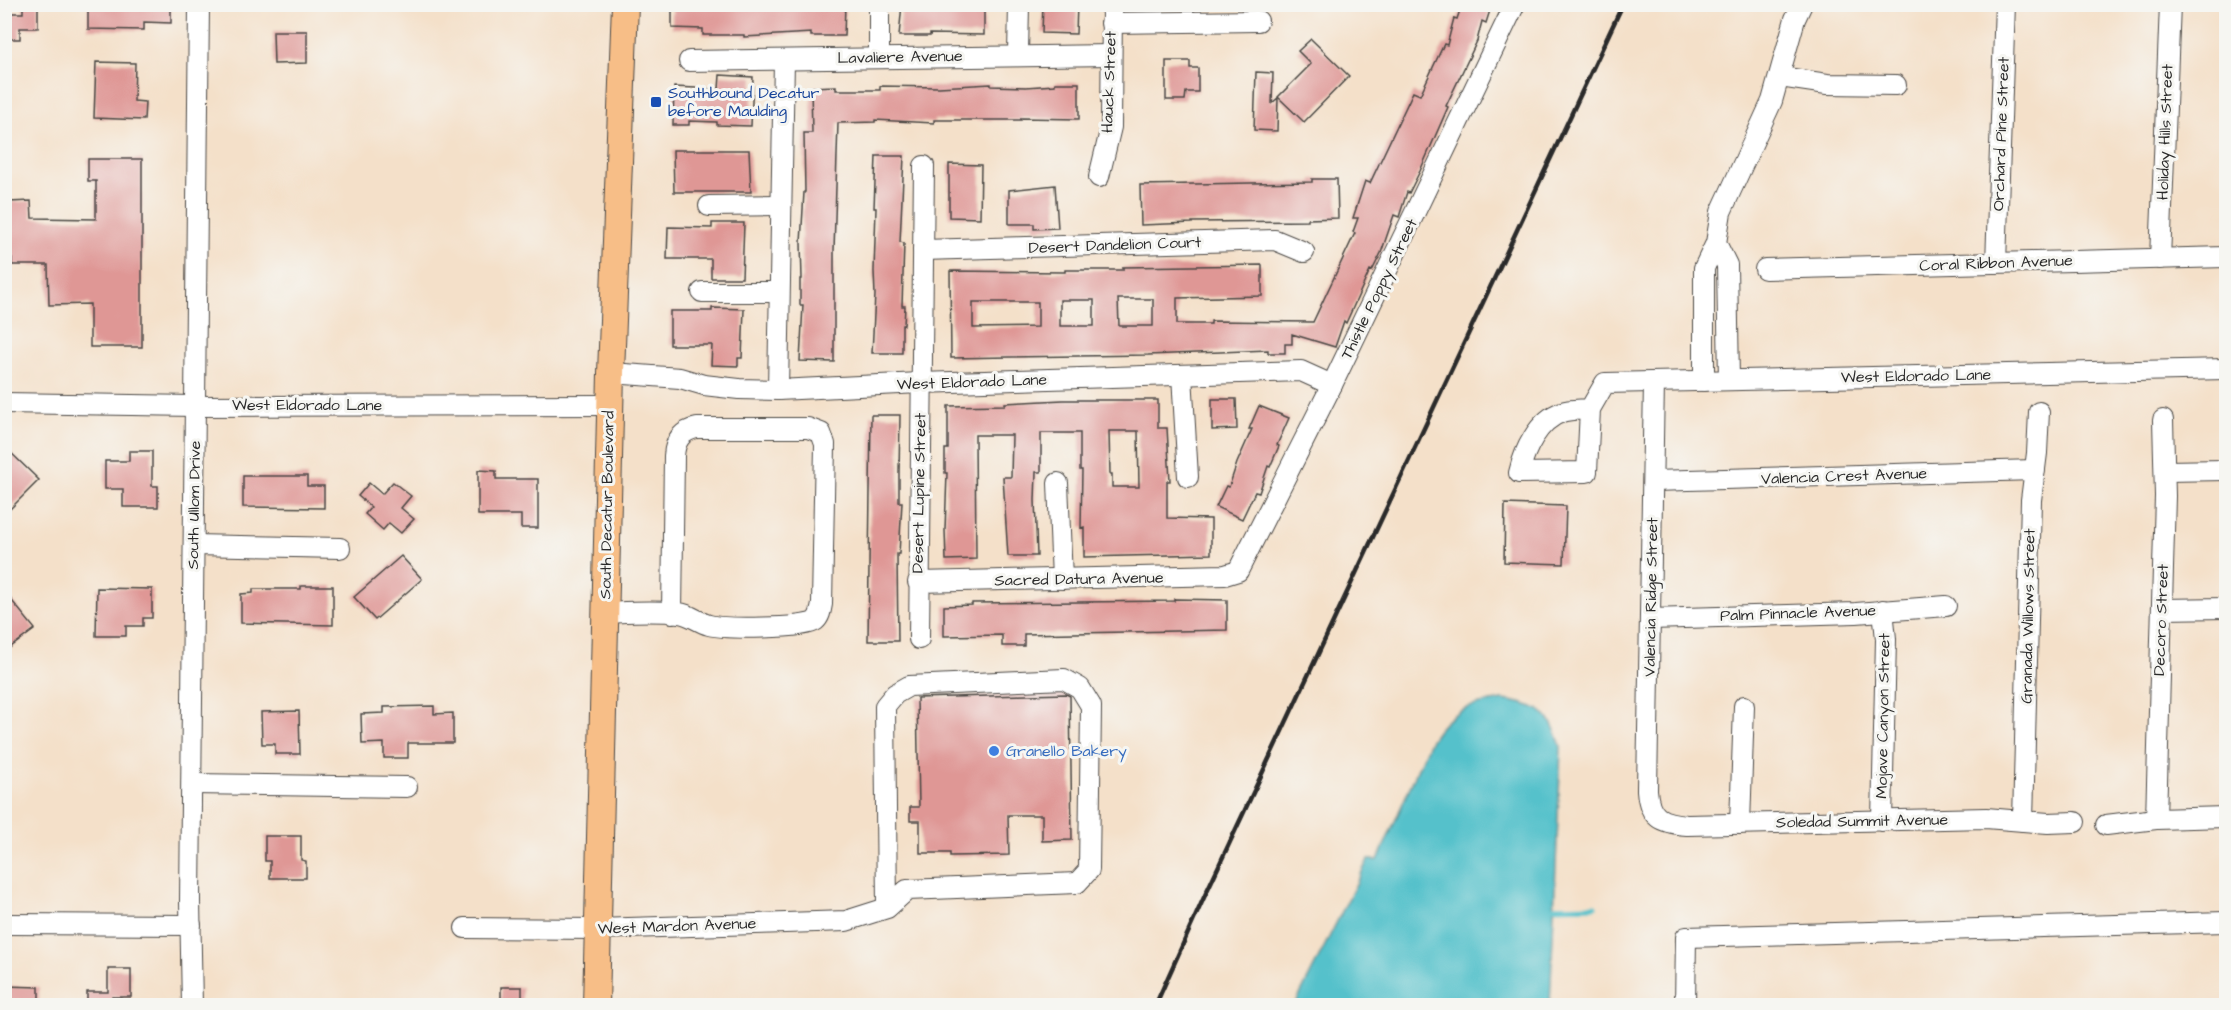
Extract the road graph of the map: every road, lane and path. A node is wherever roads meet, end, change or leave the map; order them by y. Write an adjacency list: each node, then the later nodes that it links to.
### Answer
1 (199, 4): 43 (street, South Ullom Drive)
2 (625, 4): 34 (main road, South Decatur Boulevard)
3 (879, 4): 13 (street)
4 (1019, 4): 11 (street)
5 (1515, 4): 40 (street, Thistle Poppy Street)
6 (1802, 4): 16 (street)
7 (2005, 4): 27 (street, Orchard Pine Street)
8 (2170, 4): 26 (street, Holiday Hills Street)
9 (1112, 14): 10 (street, Hauck Street); 12 (street, Hauck Street)
10 (1258, 21)
11 (1018, 55): 12 (street, Lavaliere Avenue); 13 (street, Lavaliere Avenue)
12 (1111, 55): 19 (street, Hauck Street)
13 (879, 58): 14 (street, Lavaliere Avenue)
14 (784, 60): 15 (street, Lavaliere Avenue); 21 (street)
15 (689, 61)
16 (1780, 77): 17 (street); 22 (street)
17 (1896, 85)
18 (924, 166): 23 (street, Desert Lupine Street)
19 (1099, 177)
20 (709, 206): 21 (street)
21 (781, 206): 30 (street)
22 (1716, 243): 31 (street); 32 (street)
23 (923, 250): 24 (street, Desert Dandelion Court); 39 (street, Desert Lupine Street)
24 (1304, 252)
25 (2226, 257): 26 (street, Coral Ribbon Avenue)
26 (2160, 259): 27 (street, Coral Ribbon Avenue)
27 (1996, 263): 28 (street, Coral Ribbon Avenue)
28 (1765, 269)
29 (702, 292): 30 (street)
30 (779, 292): 41 (street)
31 (1727, 302): 32 (street); 36 (street)
32 (1704, 303): 37 (street)
33 (2226, 369): 36 (street, West Eldorado Lane)
34 (611, 373): 41 (street, West Eldorado Lane); 44 (main road, South Decatur Boulevard)
35 (1182, 375): 39 (street, West Eldorado Lane); 40 (street, West Eldorado Lane); 51 (street)
36 (1729, 380): 37 (street, West Eldorado Lane)
37 (1704, 381): 38 (street, West Eldorado Lane)
38 (1654, 382): 45 (street, West Eldorado Lane); 52 (street, Valencia Ridge Street)
39 (920, 383): 41 (street, West Eldorado Lane); 58 (street, Desert Lupine Street)
40 (1332, 385): 56 (street, Thistle Poppy Street)
41 (778, 390)
42 (4, 403): 43 (street, West Eldorado Lane)
43 (195, 405): 44 (street, West Eldorado Lane); 54 (street, South Ullom Drive)
44 (610, 405): 63 (main road, South Decatur Boulevard)
45 (1590, 409)
46 (2039, 412): 48 (street, Granada Willows Street)
47 (2163, 420): 50 (street, Decoro Street)
48 (2035, 470): 52 (street, Valencia Crest Avenue); 74 (street, Granada Willows Street)
49 (2226, 470): 50 (street)
50 (2164, 471): 61 (street, Decoro Street)
51 (1188, 477)
52 (1653, 481): 65 (street, Valencia Ridge Street)
53 (1058, 483): 57 (street)
54 (194, 545): 55 (street); 68 (street, South Ullom Drive)
55 (340, 548)
56 (1238, 571): 57 (street, Sacred Datura Avenue)
57 (1062, 579): 58 (street, Sacred Datura Avenue)
58 (918, 582): 66 (street, Desert Lupine Street)
59 (1946, 606): 62 (street, Palm Pinnacle Avenue)
60 (2226, 608): 61 (street)
61 (2162, 609): 72 (street, Decoro Street)
62 (1883, 610): 65 (street, Palm Pinnacle Avenue); 73 (street, Mojave Canyon Street)
63 (605, 613): 64 (street); 83 (main road, South Decatur Boulevard)
64 (672, 613): 64 (street)
65 (1650, 619): 70 (street, Valencia Ridge Street)
66 (919, 639)
67 (1744, 706): 76 (street)
68 (192, 784): 69 (street); 81 (street, South Ullom Drive)
69 (406, 787)
70 (1652, 813): 76 (street, Soledad Summit Avenue)
71 (2226, 818): 72 (street)
72 (2156, 819): 77 (street)
73 (1882, 821): 74 (street, Soledad Summit Avenue); 76 (street, Soledad Summit Avenue)
74 (2023, 821): 75 (street, Soledad Summit Avenue)
75 (2075, 822)
76 (1740, 824)
77 (2106, 825)
78 (887, 908): 78 (street); 83 (street, West Mardon Avenue)
79 (2226, 922): 86 (street)
80 (4, 924): 81 (street)
81 (191, 925): 84 (street, South Ullom Drive)
82 (465, 928): 83 (street, West Mardon Avenue)
83 (597, 929): 85 (main road, South Decatur Boulevard)
84 (192, 1005)
85 (596, 1005)
86 (1685, 1005)

